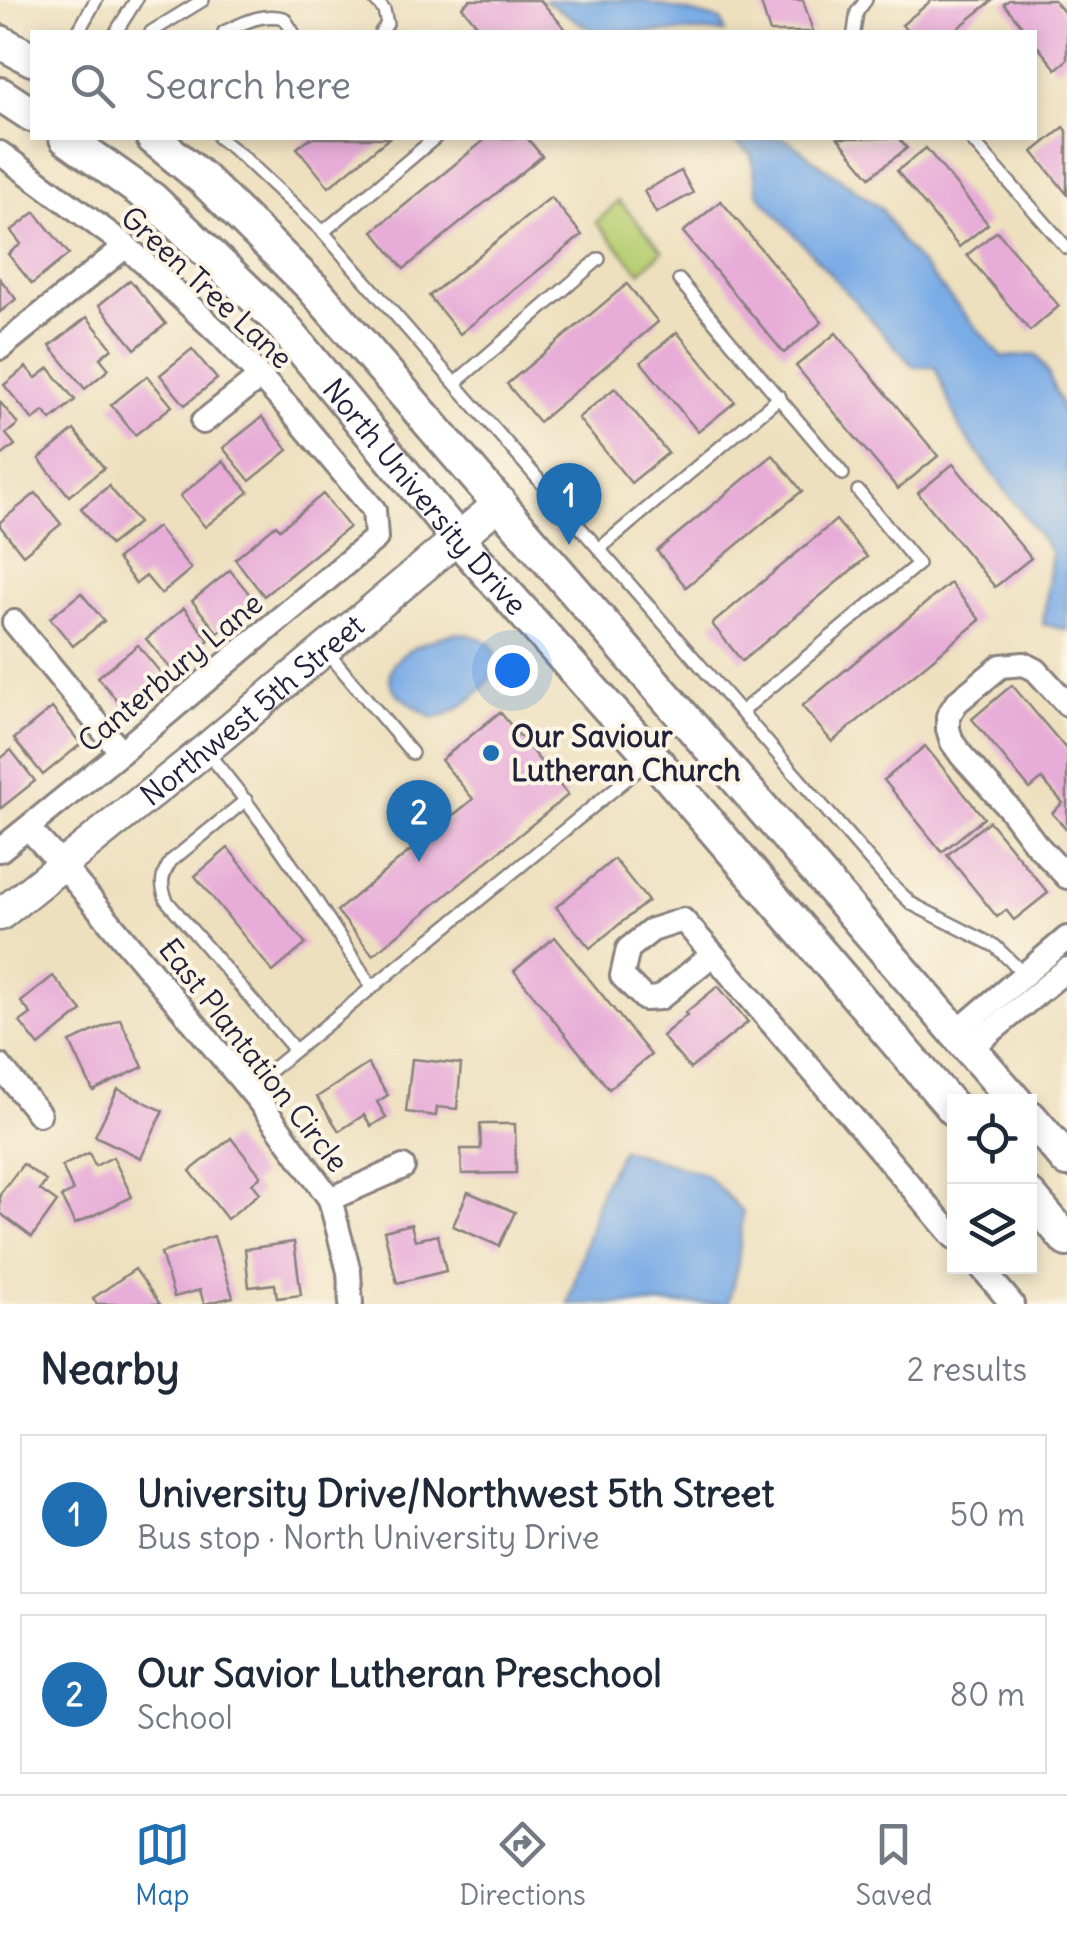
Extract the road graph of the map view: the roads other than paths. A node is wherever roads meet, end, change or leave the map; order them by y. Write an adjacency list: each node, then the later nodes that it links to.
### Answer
1 (96, 0): 6 (lane)
2 (136, 0): 7 (lane)
3 (203, 0): 8 (lane)
4 (375, 0): 11 (lane)
5 (866, 0): 12 (lane)
6 (79, 30)
7 (117, 30)
8 (154, 30)
9 (228, 30): 10 (lane)
10 (292, 30)
11 (383, 30)
12 (854, 30)
13 (0, 42): 14 (main road)
14 (30, 58)
15 (0, 94): 16 (main road)
16 (30, 115)
17 (69, 140): 37 (main road, North University Drive)
18 (156, 140): 35 (main road, North University Drive)
19 (222, 140): 23 (lane)
20 (433, 140): 23 (lane)
21 (972, 140): 25 (lane)
22 (0, 153): 24 (street, Green Tree Lane)
23 (323, 232): 30 (lane)
24 (126, 246): 28 (street); 29 (street, Green Tree Lane)
25 (1067, 248)
26 (599, 259): 30 (lane)
27 (679, 280): 31 (lane)
28 (0, 348)
29 (260, 377): 32 (street); 36 (street, Green Tree Lane)
30 (456, 383): 38 (lane)
31 (780, 397): 33 (lane); 38 (lane)
32 (203, 422)
33 (843, 474)
34 (858, 491): 42 (lane)
35 (501, 502): 37 (street, Northwest 5th Street); 59 (main road, North University Drive)
36 (376, 538): 44 (street, Canterbury Lane)
37 (458, 539): 40 (street, Northwest 5th Street); 46 (main road, North University Drive)
38 (600, 549): 42 (lane)
39 (14, 622): 44 (street)
40 (324, 649): 43 (street, Northwest 5th Street); 45 (lane)
41 (1067, 704): 51 (street)
42 (741, 712): 56 (lane)
43 (205, 750): 47 (lane); 50 (street, Northwest 5th Street)
44 (121, 752): 48 (street, Canterbury Lane)
45 (412, 752)
46 (653, 758): 57 (lane); 58 (main road, North University Drive)
47 (246, 800): 57 (lane); 60 (lane)
48 (28, 828): 49 (street, Canterbury Lane); 50 (street, East Plantation Circle)
49 (0, 850)
50 (62, 865): 52 (street, Northwest 5th Street); 62 (street, East Plantation Circle)
51 (1067, 877)
52 (0, 915)
53 (1067, 938): 56 (street)
54 (713, 954): 71 (street)
55 (1067, 969): 56 (street)
56 (1033, 983): 59 (street)
57 (372, 988): 60 (lane)
58 (893, 1037): 59 (main road); 64 (main road, North University Drive)
59 (964, 1040): 63 (main road, North University Drive)
60 (295, 1050): 62 (lane)
61 (0, 1066): 65 (street)
62 (248, 1088): 69 (street, East Plantation Circle)
63 (1009, 1094)
64 (947, 1101)
65 (39, 1114)
66 (1037, 1125): 67 (main road)
67 (1067, 1160)
68 (403, 1167): 69 (street)
69 (330, 1199): 74 (street, East Plantation Circle)
70 (1037, 1204): 72 (main road)
71 (947, 1229)
72 (1067, 1240)
73 (987, 1274): 75 (street)
74 (350, 1304)
75 (1012, 1304)

